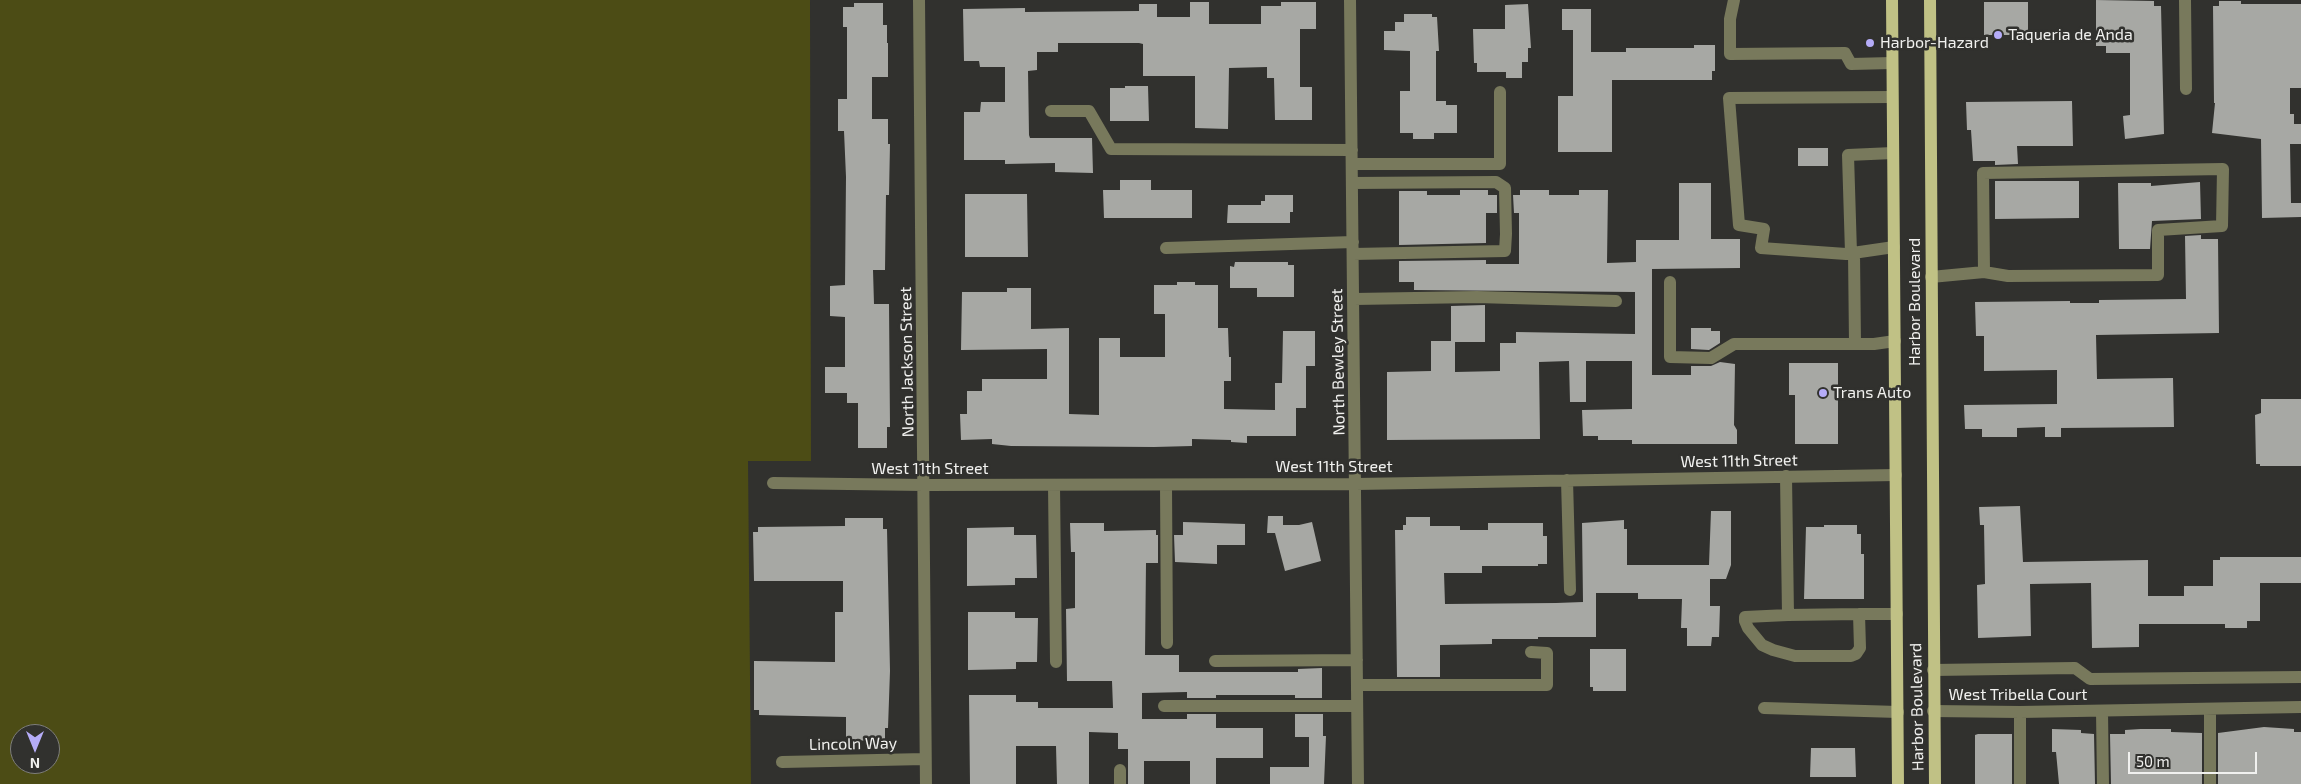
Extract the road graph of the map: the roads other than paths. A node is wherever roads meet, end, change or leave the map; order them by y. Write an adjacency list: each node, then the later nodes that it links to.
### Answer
1 (919, 0): 33 (street, North Jackson Street)
2 (1350, 0): 12 (street, North Bewley Street)
3 (1734, 0): 7 (street)
4 (1892, 0): 7 (main road, Harbor Boulevard)
5 (1930, 0): 21 (main road, Harbor Boulevard)
6 (2185, 0): 8 (street)
7 (1892, 63): 10 (main road, Harbor Boulevard)
8 (2186, 89)
9 (1500, 92): 14 (street)
10 (1892, 97): 13 (main road, Harbor Boulevard); 19 (street)
11 (1051, 111): 12 (street)
12 (1352, 150): 14 (street, North Bewley Street)
13 (1893, 153): 16 (main road, Harbor Boulevard); 19 (street)
14 (1352, 164): 15 (street, North Bewley Street)
15 (1352, 183): 18 (street, North Bewley Street); 18 (street)
16 (1894, 247): 19 (street); 25 (main road, Harbor Boulevard)
17 (1166, 248): 18 (street)
18 (1353, 248): 23 (street, North Bewley Street)
19 (1853, 253): 26 (street)
20 (1984, 272): 20 (street); 21 (street)
21 (1931, 277): 44 (main road, Harbor Boulevard)
22 (1670, 282): 26 (street)
23 (1354, 299): 24 (street); 32 (street, North Bewley Street)
24 (1616, 300)
25 (1895, 341): 26 (street); 27 (main road, Harbor Boulevard)
26 (1856, 344)
27 (1896, 475): 28 (street, West 11th Street); 37 (main road, Harbor Boulevard)
28 (1786, 476): 29 (street, West 11th Street); 38 (street)
29 (1567, 480): 32 (street, West 11th Street); 35 (street)
30 (773, 483): 33 (street, West 11th Street)
31 (1166, 484): 32 (street, West 11th Street); 34 (street, West 11th Street); 39 (street)
32 (1356, 484): 41 (street, North Bewley Street)
33 (924, 485): 34 (street, West 11th Street); 56 (street, North Jackson Street)
34 (1054, 485): 43 (street)
35 (1570, 590)
36 (1859, 614): 37 (street); 38 (street); 38 (street)
37 (1897, 614): 54 (main road, Harbor Boulevard)
38 (1788, 615)
39 (1167, 643)
40 (1531, 652): 46 (street)
41 (1357, 660): 42 (street); 46 (street, North Bewley Street)
42 (1215, 661)
43 (1056, 662)
44 (1933, 670): 45 (street); 52 (main road, Harbor Boulevard)
45 (2301, 677)
46 (1357, 685): 48 (street, North Bewley Street)
47 (1164, 706): 48 (street)
48 (1357, 706): 61 (street, North Bewley Street)
49 (2301, 707): 51 (street, West Tribella Court)
50 (1764, 708): 54 (street)
51 (2210, 709): 53 (street, West Tribella Court); 66 (street)
52 (1933, 711): 55 (street, West Tribella Court); 63 (main road, Harbor Boulevard)
53 (2102, 711): 55 (street, West Tribella Court); 65 (street, West Tribella Court)
54 (1898, 712): 62 (main road, Harbor Boulevard)
55 (2020, 712): 64 (street)
56 (925, 759): 57 (street, Lincoln Way); 59 (street, North Jackson Street)
57 (782, 762)
58 (1120, 770): 60 (street)
59 (926, 784)
60 (1120, 784)
61 (1358, 784)
62 (1898, 784)
63 (1935, 784)
64 (2020, 784)
65 (2103, 784)
66 (2210, 784)

